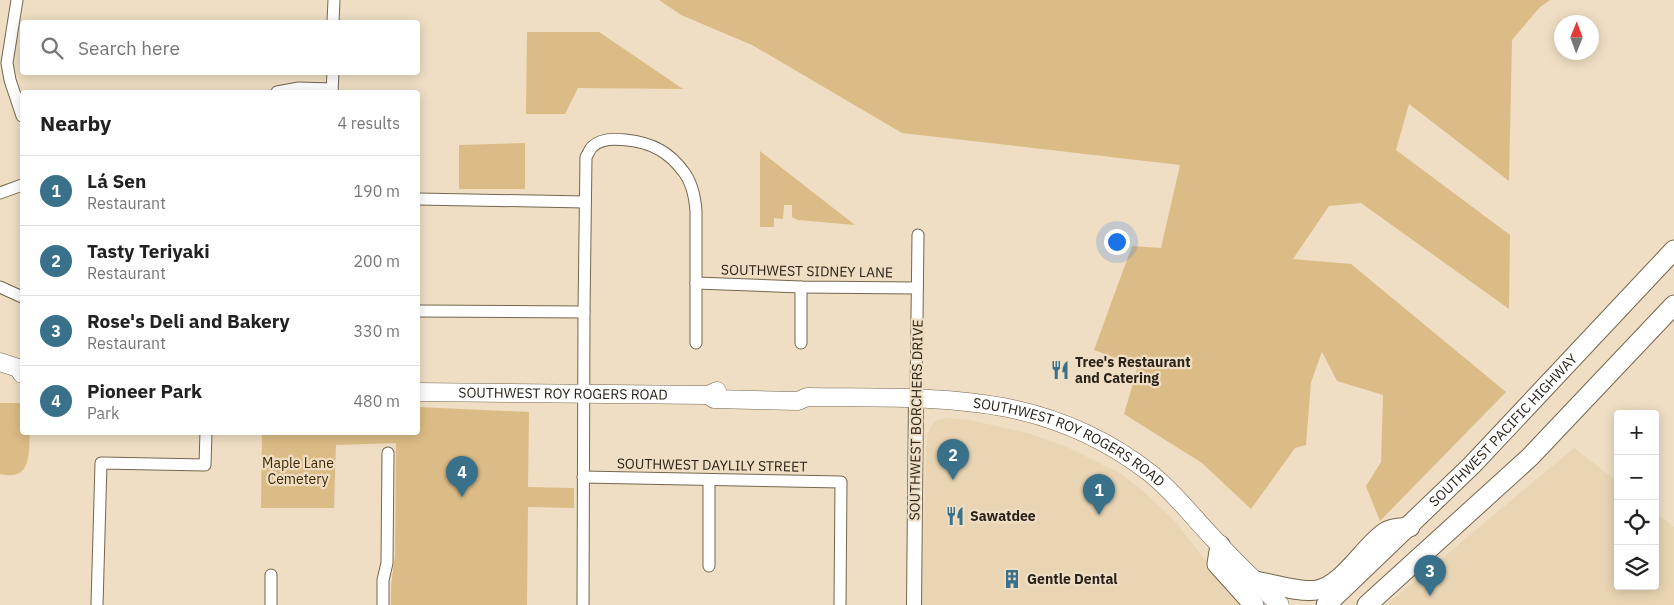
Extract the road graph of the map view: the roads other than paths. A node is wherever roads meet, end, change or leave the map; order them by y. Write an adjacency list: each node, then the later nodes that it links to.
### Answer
1 (17, 0): 8 (street)
2 (334, 0): 3 (street)
3 (333, 20)
4 (333, 75): 7 (street)
5 (288, 90): 6 (street)
6 (321, 90)
7 (332, 90)
8 (20, 110)
9 (20, 186): 10 (street)
10 (0, 193)
11 (420, 200): 12 (street)
12 (585, 202): 15 (street); 22 (street)
13 (918, 235): 18 (street, SOUTHWEST BORCHERS DRIVE)
14 (1674, 250): 36 (highway, SOUTHWEST PACIFIC HIGHWAY)
15 (696, 283): 17 (street, SOUTHWEST SIDNEY LANE); 23 (street)
16 (0, 287): 19 (street)
17 (801, 287): 18 (street, SOUTHWEST SIDNEY LANE); 24 (street)
18 (918, 288): 31 (street, SOUTHWEST BORCHERS DRIVE)
19 (20, 295)
20 (1674, 305): 41 (highway)
21 (420, 311): 22 (street)
22 (584, 312): 30 (street)
23 (696, 343)
24 (801, 343)
25 (0, 362): 26 (main road)
26 (20, 372)
27 (0, 374): 28 (main road)
28 (20, 376)
29 (420, 392): 30 (main road, SOUTHWEST ROY ROGERS ROAD)
30 (584, 394): 31 (main road, SOUTHWEST ROY ROGERS ROAD); 34 (street)
31 (916, 399): 37 (main road, SOUTHWEST ROY ROGERS ROAD); 47 (street, SOUTHWEST BORCHERS DRIVE)
32 (206, 435): 42 (street)
33 (388, 454): 44 (street)
34 (583, 477): 35 (street, SOUTHWEST DAYLILY STREET); 45 (street)
35 (709, 480): 38 (street); 46 (street, SOUTHWEST DAYLILY STREET)
36 (1410, 526): 40 (highway); 50 (highway, SOUTHWEST PACIFIC HIGHWAY)
37 (1220, 545): 40 (main road, SOUTHWEST ROY ROGERS ROAD); 48 (highway)
38 (709, 566)
39 (271, 575): 43 (street)
40 (1256, 581): 49 (main road, SOUTHWEST ROY ROGERS ROAD)
41 (1369, 604)
42 (97, 605)
43 (271, 605)
44 (383, 605)
45 (583, 605)
46 (840, 605)
47 (914, 605)
48 (1254, 605)
49 (1280, 605)
50 (1326, 605)

